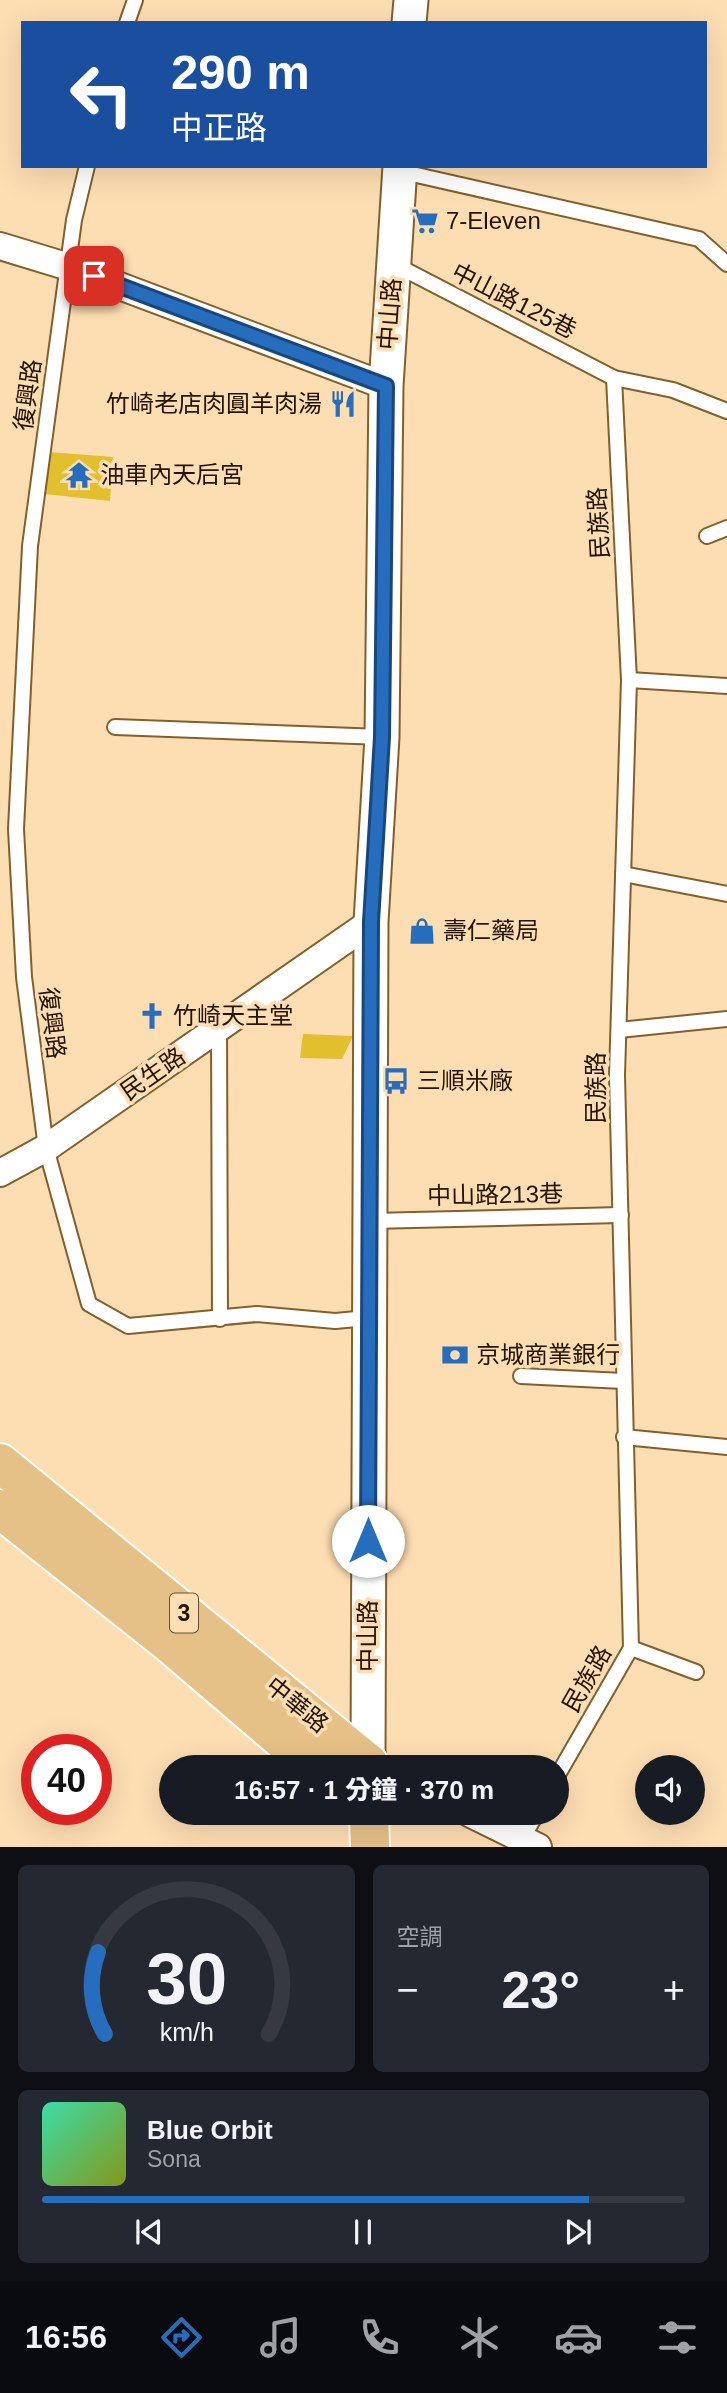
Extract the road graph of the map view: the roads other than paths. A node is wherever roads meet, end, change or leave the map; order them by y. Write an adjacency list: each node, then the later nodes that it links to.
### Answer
1 (135, 0): 3 (lane)
2 (411, 0): 4 (street)
3 (128, 21)
4 (409, 21)
5 (87, 168): 10 (lane, 復興路)
6 (400, 168): 8 (street, 中山路); 9 (lane)
7 (0, 246): 10 (street)
8 (394, 264): 11 (lane, 中山路125巷); 12 (street, 中山路)
9 (727, 264)
10 (69, 267): 12 (street); 26 (lane, 復興路)
11 (614, 378): 13 (lane, 中山路125巷); 16 (lane, 民族路)
12 (386, 386): 19 (street, 中山路)
13 (727, 411)
14 (727, 528): 15 (lane)
15 (706, 536)
16 (629, 680): 17 (lane); 20 (lane, 民族路)
17 (727, 686)
18 (115, 727): 19 (lane)
19 (382, 737): 22 (street, 中山路)
20 (623, 874): 21 (lane); 25 (lane, 民族路)
21 (727, 894)
22 (371, 922): 24 (street, 民生路); 29 (street, 中山路)
23 (727, 1019): 25 (lane)
24 (219, 1028): 26 (street, 民生路); 31 (lane)
25 (618, 1030): 28 (lane, 民族路)
26 (46, 1148): 27 (street, 民生路); 31 (lane, 復興路)
27 (0, 1173)
28 (621, 1215): 29 (lane, 中山路213巷); 33 (lane, 民族路)
29 (371, 1221): 30 (street, 中山路)
30 (368, 1318): 31 (lane, 復興路); 42 (street, 中山路)
31 (220, 1319)
32 (521, 1377): 33 (lane)
33 (623, 1381): 34 (lane, 民族路)
34 (624, 1437): 35 (lane); 38 (lane, 民族路)
35 (727, 1447)
36 (0, 1463): 41 (main road, 中華路 / 3)
37 (0, 1509): 40 (main road, 中華路 / 3)
38 (631, 1648): 39 (lane); 43 (lane, 民族路)
39 (696, 1672)
40 (300, 1755)
41 (358, 1755)
42 (371, 1755)
43 (569, 1755)
44 (369, 1825): 48 (main road)
45 (493, 1825): 47 (street)
46 (534, 1825): 47 (lane)
47 (530, 1843)
48 (370, 1847)

